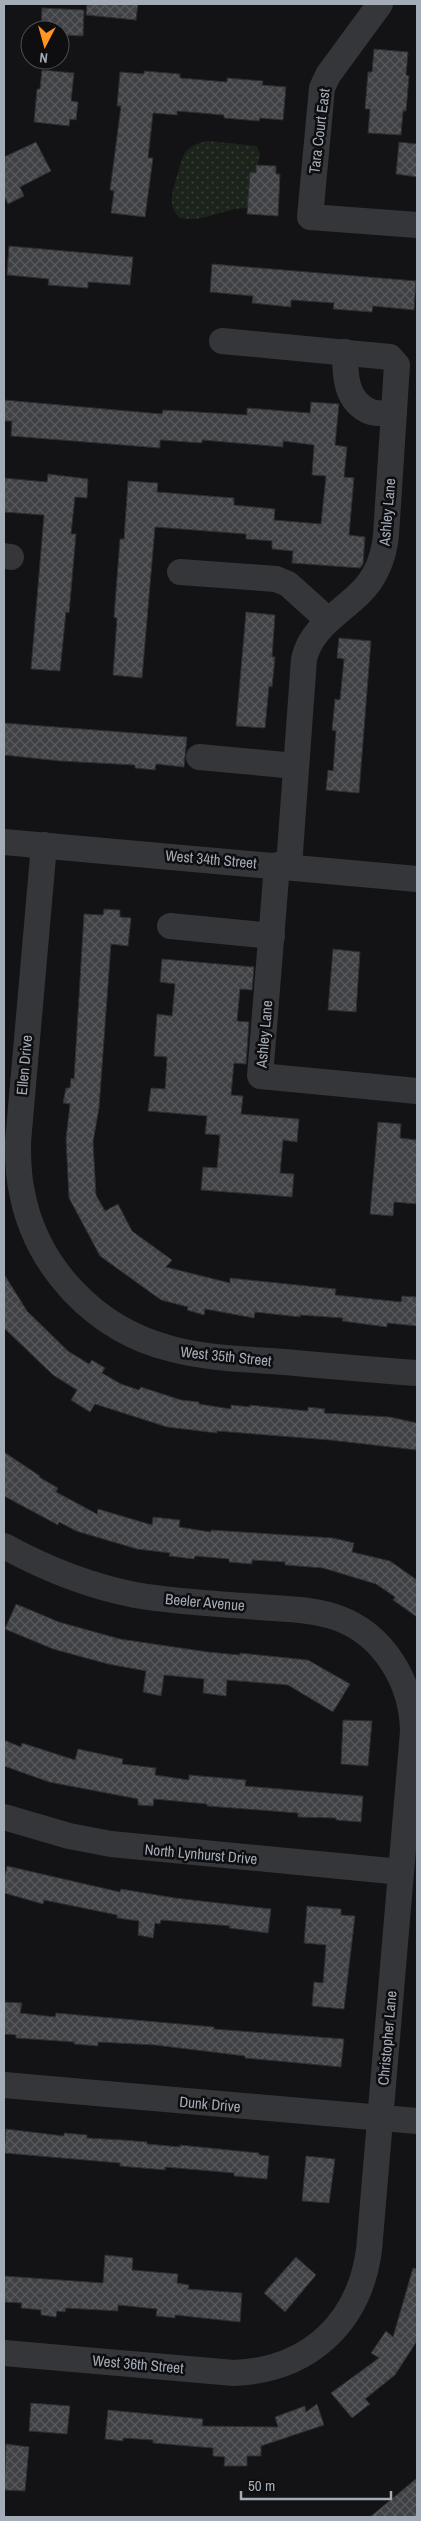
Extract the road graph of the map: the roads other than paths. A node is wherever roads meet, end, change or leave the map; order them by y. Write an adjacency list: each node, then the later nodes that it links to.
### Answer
1 (380, 4): 2 (street, Tara Court East)
2 (417, 224)
3 (222, 341): 4 (street, Ashley Lane)
4 (345, 352): 5 (street); 5 (street, Ashley Lane)
5 (394, 413): 7 (street, Ashley Lane)
6 (180, 572): 7 (street)
7 (328, 620): 9 (street, Ashley Lane)
8 (199, 758): 9 (street)
9 (296, 766): 12 (street, Ashley Lane)
10 (4, 842): 11 (street, West 34th Street)
11 (44, 845): 12 (street, West 34th Street); 17 (street, Ellen Drive)
12 (283, 866): 13 (street, West 34th Street); 15 (street, Ashley Lane)
13 (417, 879)
14 (170, 926): 15 (street)
15 (272, 936): 16 (street, Ashley Lane)
16 (417, 1091)
17 (12, 1103): 18 (street, Ellen Drive)
18 (59, 1276): 19 (street, West 35th Street)
19 (417, 1373)
20 (4, 1546): 21 (street, Beeler Avenue)
21 (395, 1666): 23 (street, Christopher Lane)
22 (4, 1817): 23 (street, North Lynhurst Drive)
23 (401, 1872): 25 (street, Christopher Lane)
24 (4, 2085): 25 (street, Dunk Drive)
25 (380, 2118): 26 (street, Dunk Drive); 28 (street, Christopher Lane)
26 (417, 2121)
27 (4, 2353): 28 (street, West 36th Street)
28 (272, 2368)

